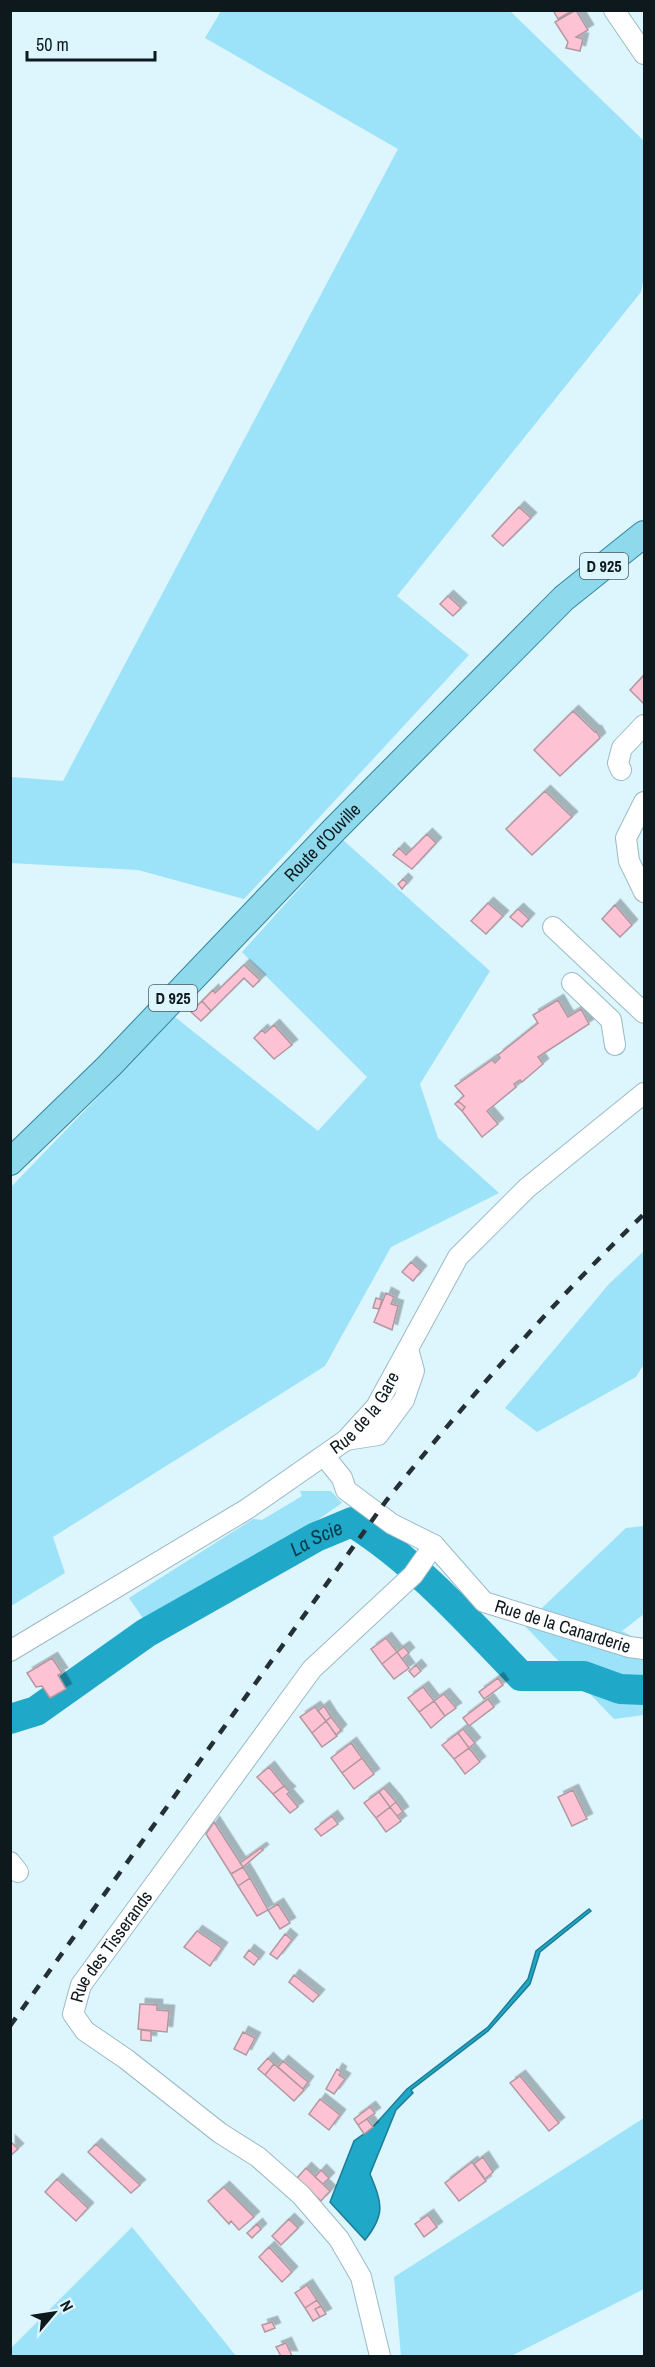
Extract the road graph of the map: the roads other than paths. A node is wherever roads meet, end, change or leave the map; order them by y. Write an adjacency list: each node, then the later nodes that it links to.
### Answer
1 (614, 10): 2 (street)
2 (645, 54)
3 (645, 534): 13 (main road, Route d'Ouville / D 925)
4 (645, 725): 5 (street)
5 (621, 770)
6 (645, 802): 7 (street)
7 (645, 892)
8 (553, 927): 10 (street)
9 (572, 983): 11 (street)
10 (645, 1013)
11 (615, 1045)
12 (645, 1093): 14 (street, Rue de la Gare)
13 (10, 1162)
14 (325, 1457): 15 (street, Rue de la Canarderie); 17 (street, Rue de la Gare)
15 (432, 1549): 16 (street, Rue de la Canarderie); 18 (street, Rue des Tisserands)
16 (645, 1649)
17 (10, 1651)
18 (380, 2356)

